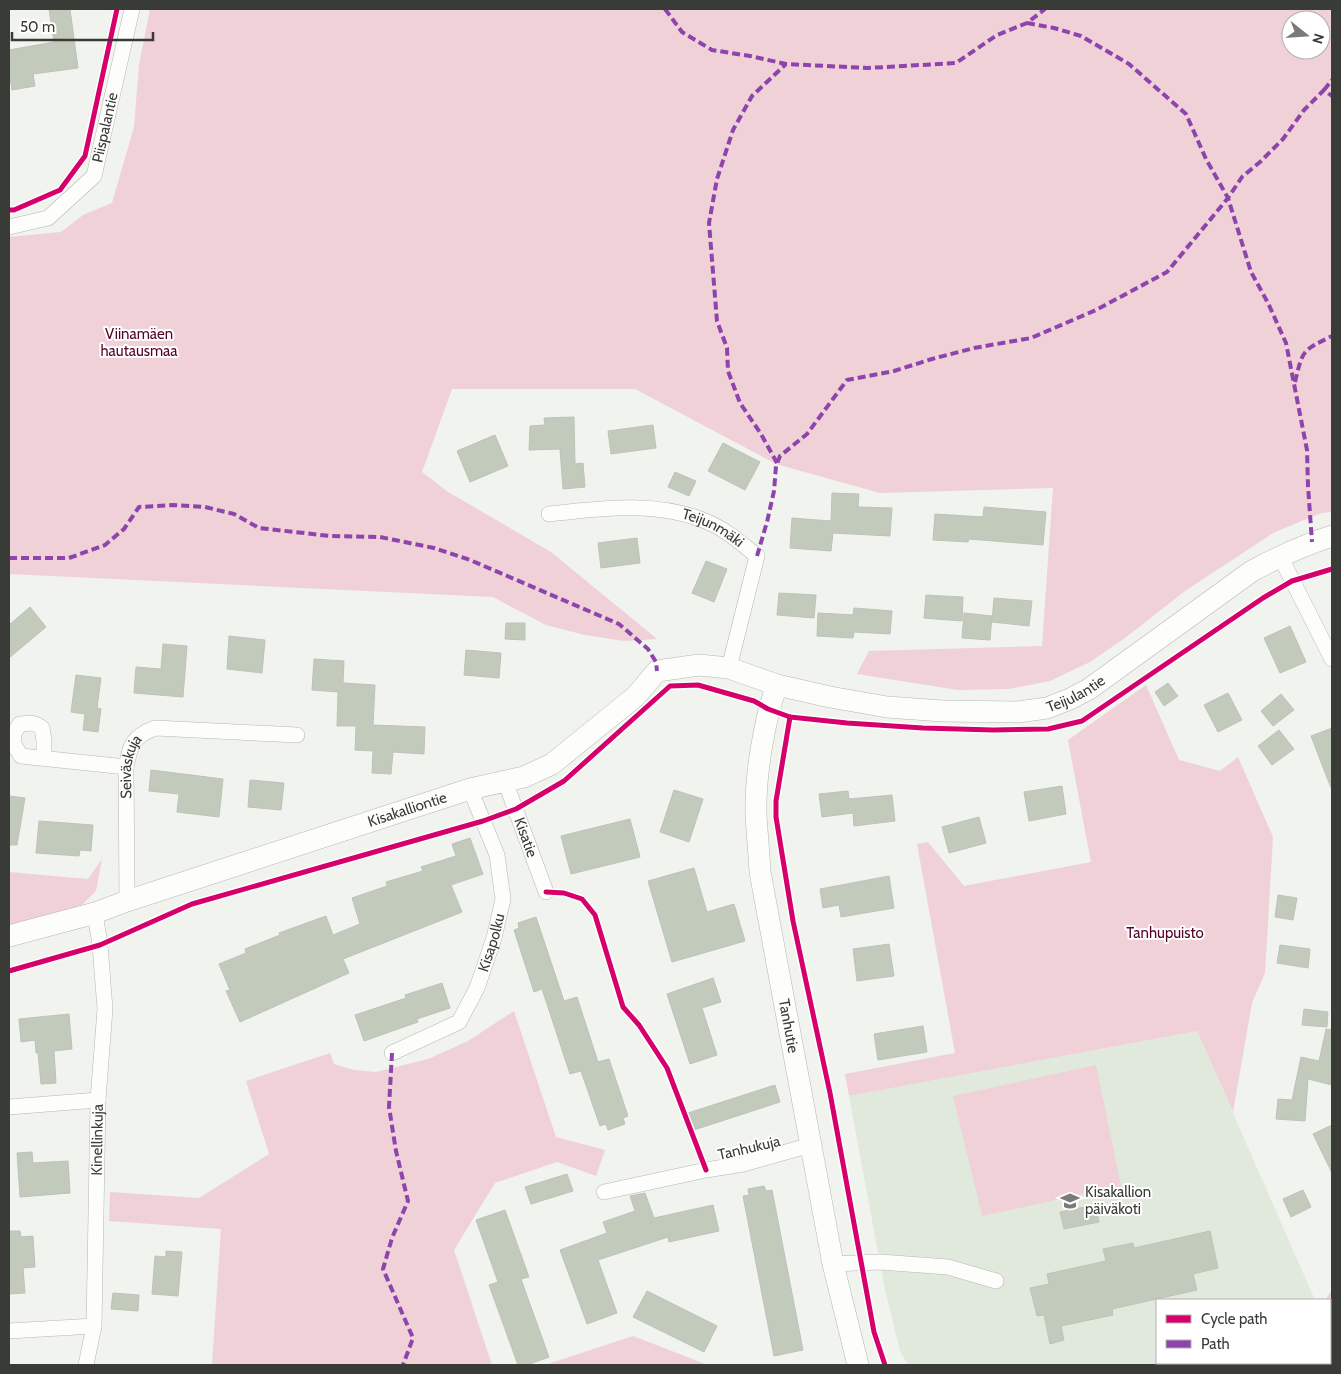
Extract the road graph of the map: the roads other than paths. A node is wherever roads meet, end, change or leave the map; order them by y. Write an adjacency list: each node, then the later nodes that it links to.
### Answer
1 (132, 9): 2 (street, Piispalantie)
2 (9, 227)
3 (548, 514): 7 (street, Teijunmäki)
4 (1332, 536): 5 (street, Teijulantie)
5 (1280, 556): 6 (street); 8 (street, Teijulantie)
6 (1332, 659)
7 (729, 668): 8 (street, Kisakalliontie); 12 (street, Kisakalliontie)
8 (777, 686): 21 (street, Tanhutie)
9 (298, 735): 11 (street, Seiväskuja)
10 (44, 758): 11 (street)
11 (126, 767): 15 (street, Seiväskuja)
12 (505, 782): 13 (street, Kisakalliontie); 14 (street, Kisatie)
13 (470, 789): 15 (street, Kisakalliontie); 18 (street, Kisapolku)
14 (546, 892)
15 (127, 901): 16 (street, Kisakalliontie)
16 (95, 913): 17 (street, Kisakalliontie); 19 (street, Kinellinkuja)
17 (9, 936)
18 (392, 1053)
19 (98, 1100): 20 (street); 25 (street, Kinellinkuja)
20 (9, 1107)
21 (811, 1145): 22 (street, Tanhukuja); 23 (street, Tanhutie)
22 (604, 1192)
23 (833, 1264): 24 (street); 28 (street, Tanhutie)
24 (996, 1281)
25 (94, 1326): 26 (street); 27 (street, Kinellinkuja)
26 (9, 1331)
27 (86, 1365)
28 (858, 1365)

